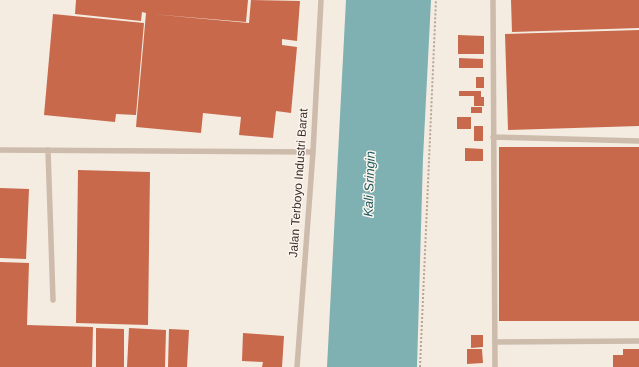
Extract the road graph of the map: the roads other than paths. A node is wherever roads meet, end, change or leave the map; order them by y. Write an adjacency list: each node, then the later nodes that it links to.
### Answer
1 (321, 0): 7 (lane, Jalan Terboyo Industri Barat)
2 (493, 0): 3 (lane)
3 (493, 137): 4 (lane); 10 (lane)
4 (639, 141)
5 (0, 150): 6 (lane)
6 (48, 150): 7 (lane); 8 (lane)
7 (313, 152): 11 (lane, Jalan Terboyo Industri Barat)
8 (53, 300)
9 (639, 341): 10 (lane)
10 (495, 342): 12 (lane)
11 (297, 367)
12 (495, 367)

